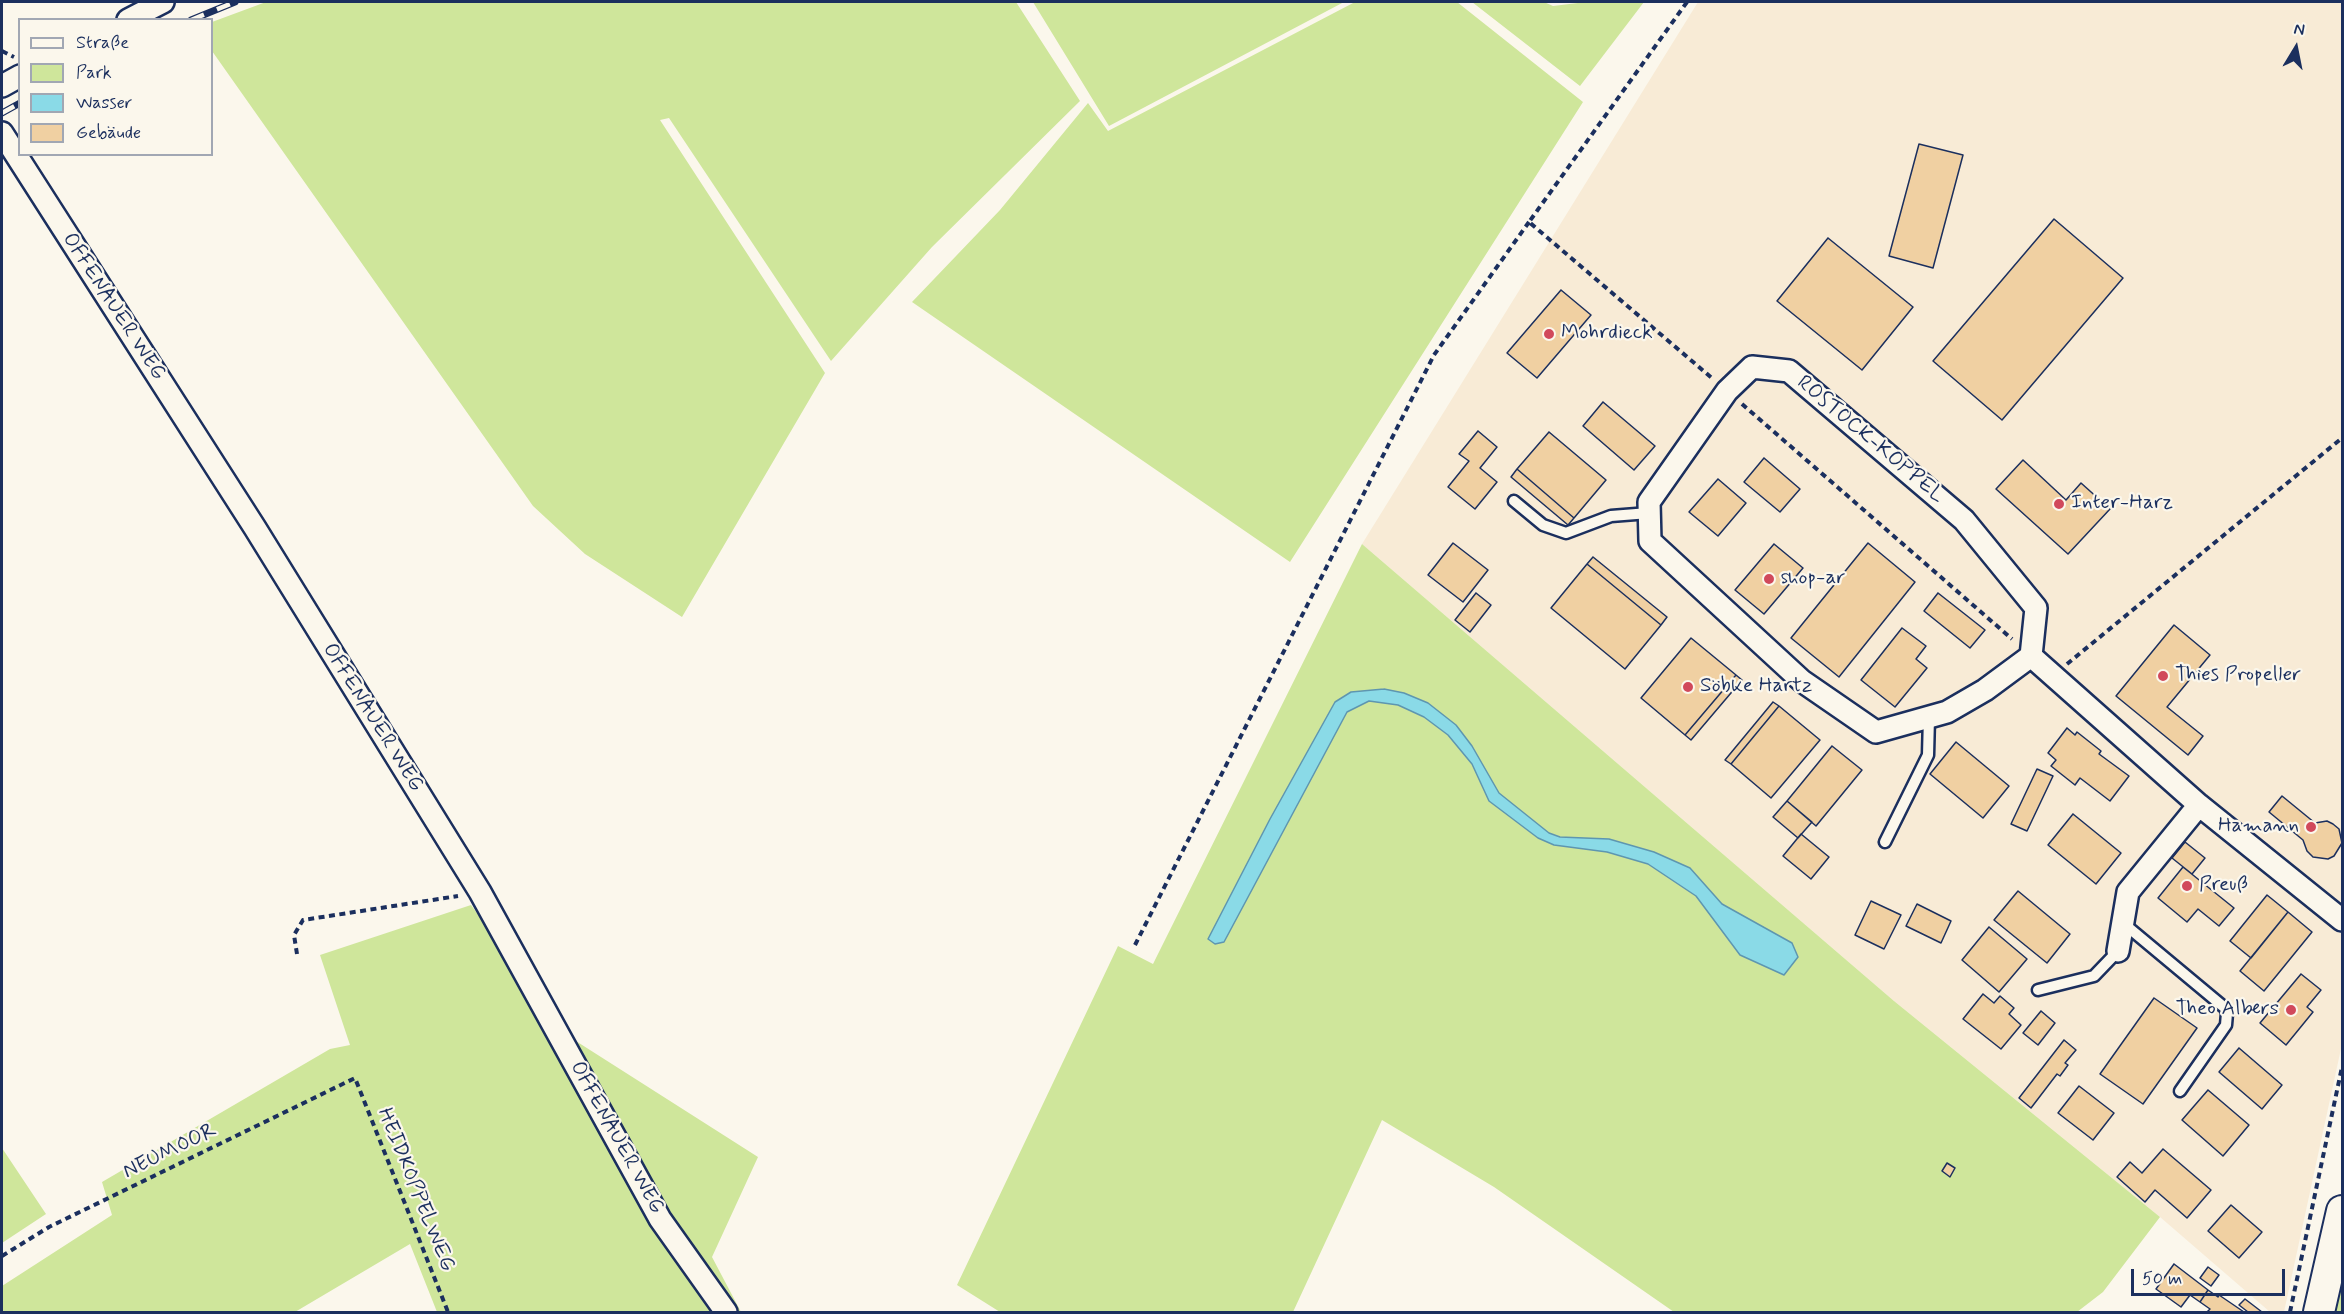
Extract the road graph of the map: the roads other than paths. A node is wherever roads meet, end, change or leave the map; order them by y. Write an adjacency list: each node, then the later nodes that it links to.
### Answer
1 (163, 2): 2 (street)
2 (132, 18)
3 (18, 77): 4 (street)
4 (2, 86)
5 (2, 133): 18 (street, OFFENAUER WEG)
6 (1514, 501): 7 (lane)
7 (1649, 513): 8 (street, ROSTOCK-KOPPEL); 9 (street, ROSTOCK-KOPPEL)
8 (2031, 656): 9 (street, ROSTOCK-KOPPEL); 10 (street)
9 (1929, 717): 11 (lane)
10 (2199, 805): 12 (street); 13 (street)
11 (1885, 842)
12 (2343, 920)
13 (2123, 923): 14 (street); 16 (lane)
14 (2118, 951): 15 (lane)
15 (2038, 990)
16 (2180, 1091)
17 (2343, 1211): 19 (main road)
18 (726, 1312)
19 (2319, 1312)

